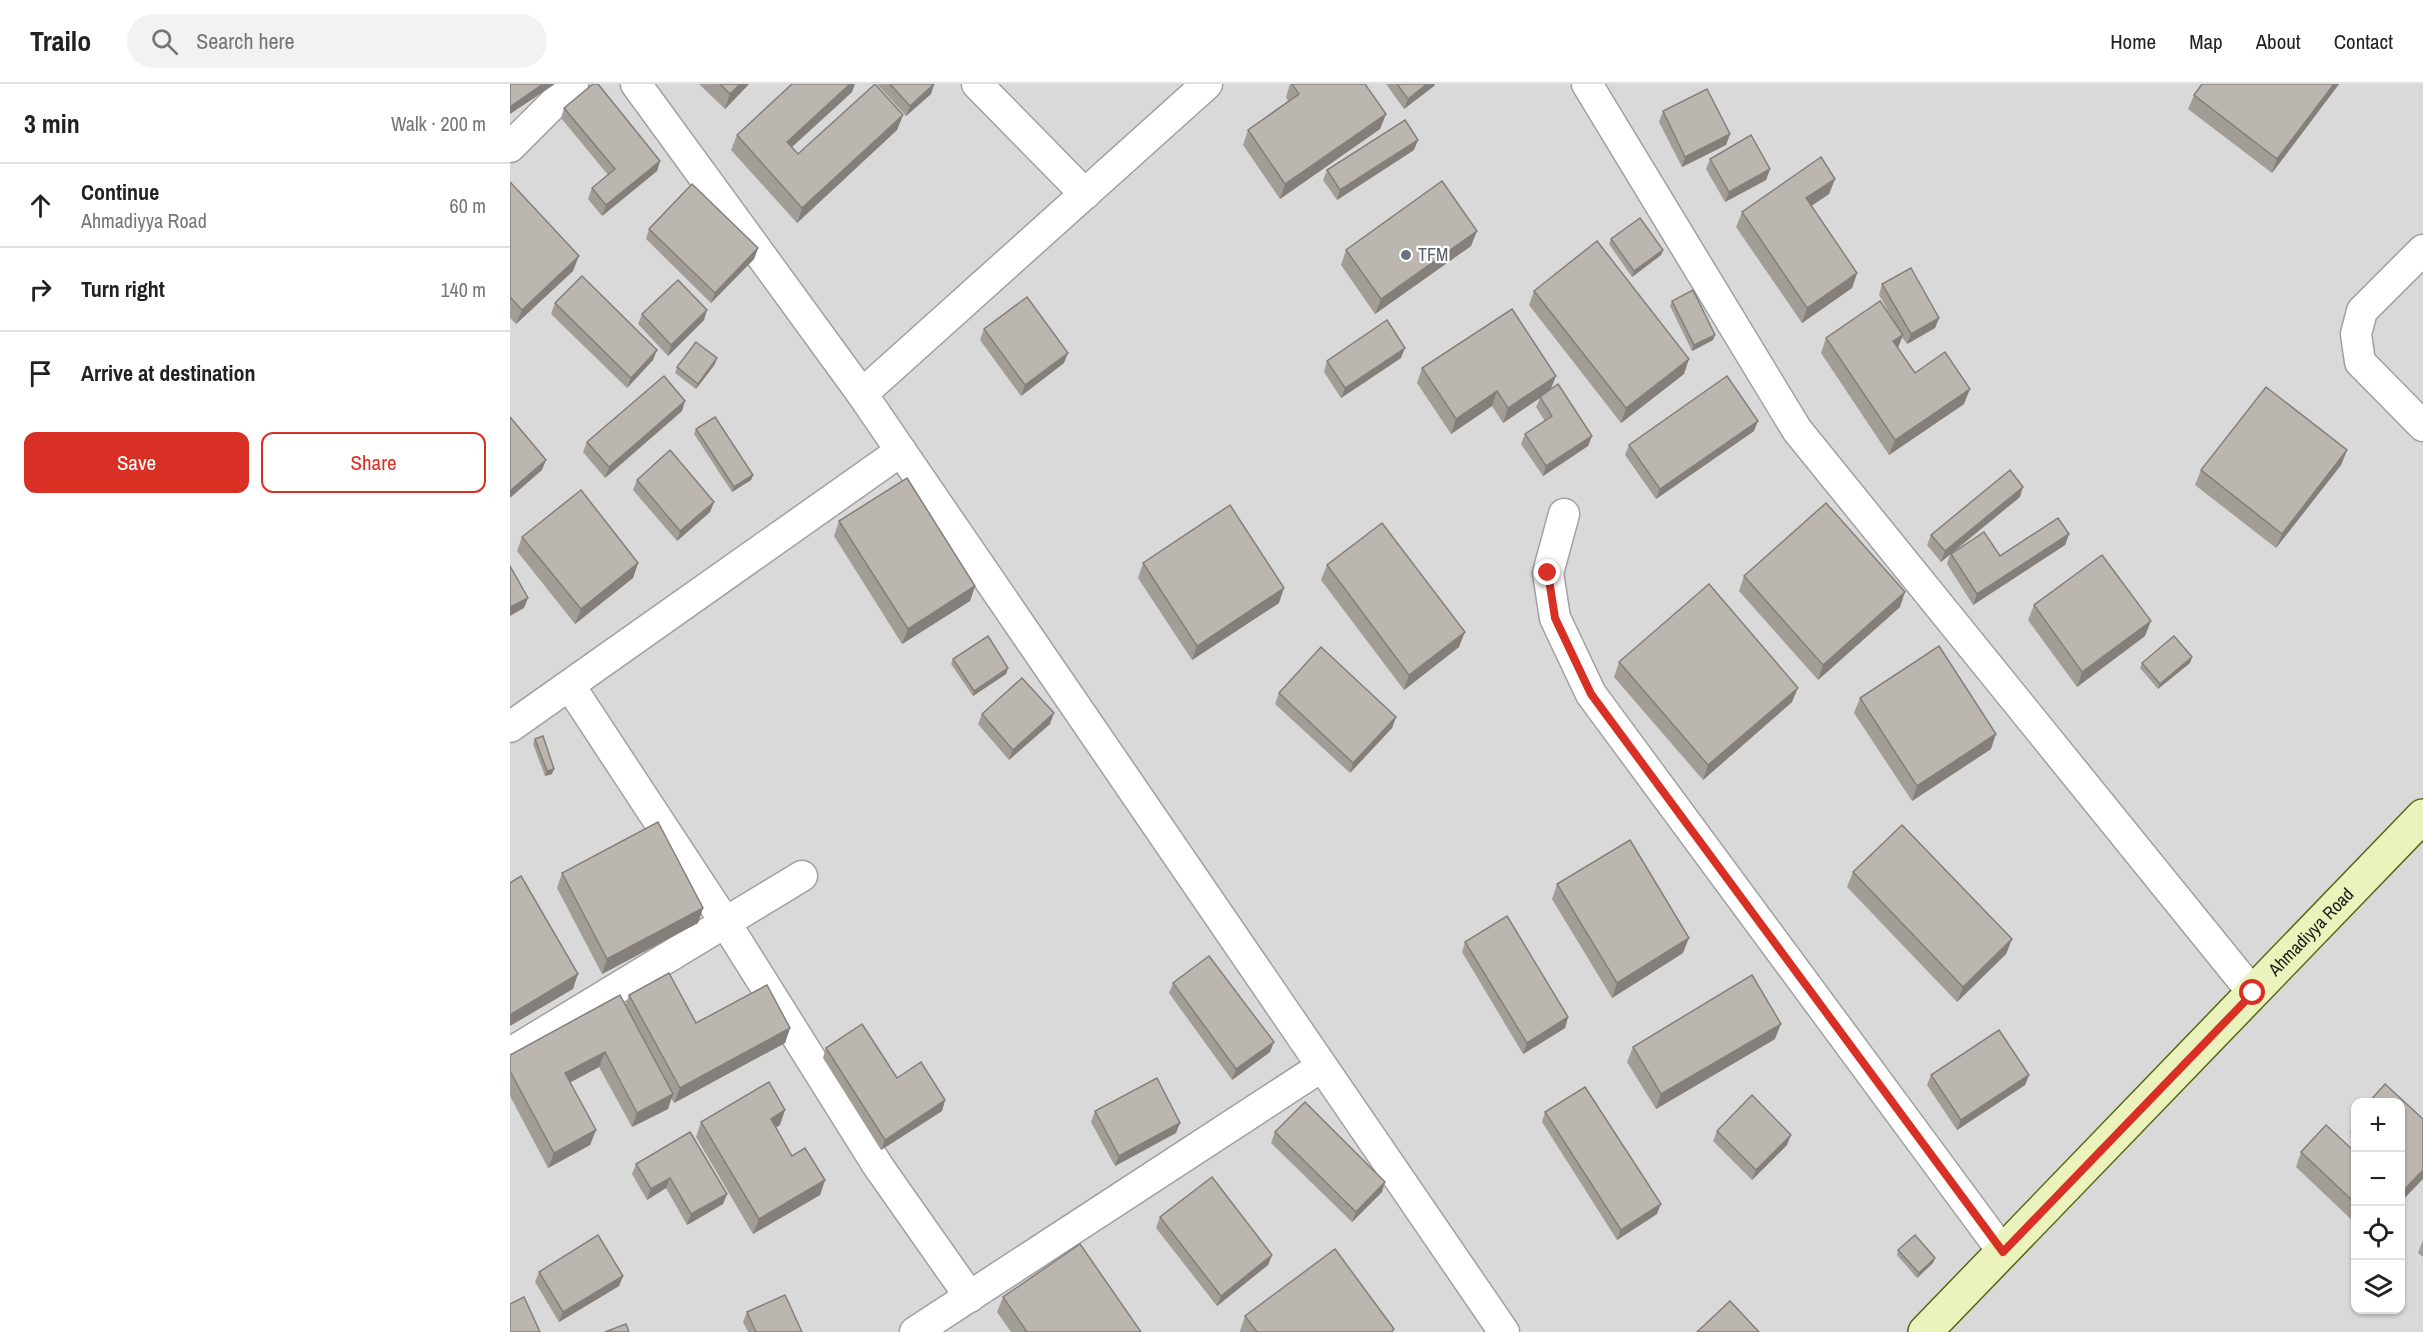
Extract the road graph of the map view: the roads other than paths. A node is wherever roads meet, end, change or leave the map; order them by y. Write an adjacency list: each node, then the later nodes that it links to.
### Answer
1 (573, 84): 6 (street)
2 (636, 84): 9 (street)
3 (977, 84): 7 (street)
4 (1208, 84): 7 (street)
5 (1587, 84): 18 (street)
6 (510, 147)
7 (1085, 194): 9 (street)
8 (2423, 250): 10 (street)
9 (862, 394): 11 (street)
10 (2423, 426)
11 (901, 451): 13 (street); 20 (street)
12 (1564, 514): 21 (street)
13 (570, 686): 14 (street); 17 (street)
14 (510, 727)
15 (2423, 816): 18 (street, Ahmadiyya Road)
16 (802, 876): 17 (street)
17 (725, 922): 19 (street); 22 (street)
18 (2253, 993): 21 (street, Ahmadiyya Road)
19 (510, 1053)
20 (1321, 1066): 22 (street); 24 (street)
21 (2003, 1252): 25 (street, Ahmadiyya Road)
22 (970, 1297): 23 (street)
23 (915, 1332)
24 (1504, 1332)
25 (1925, 1332)

